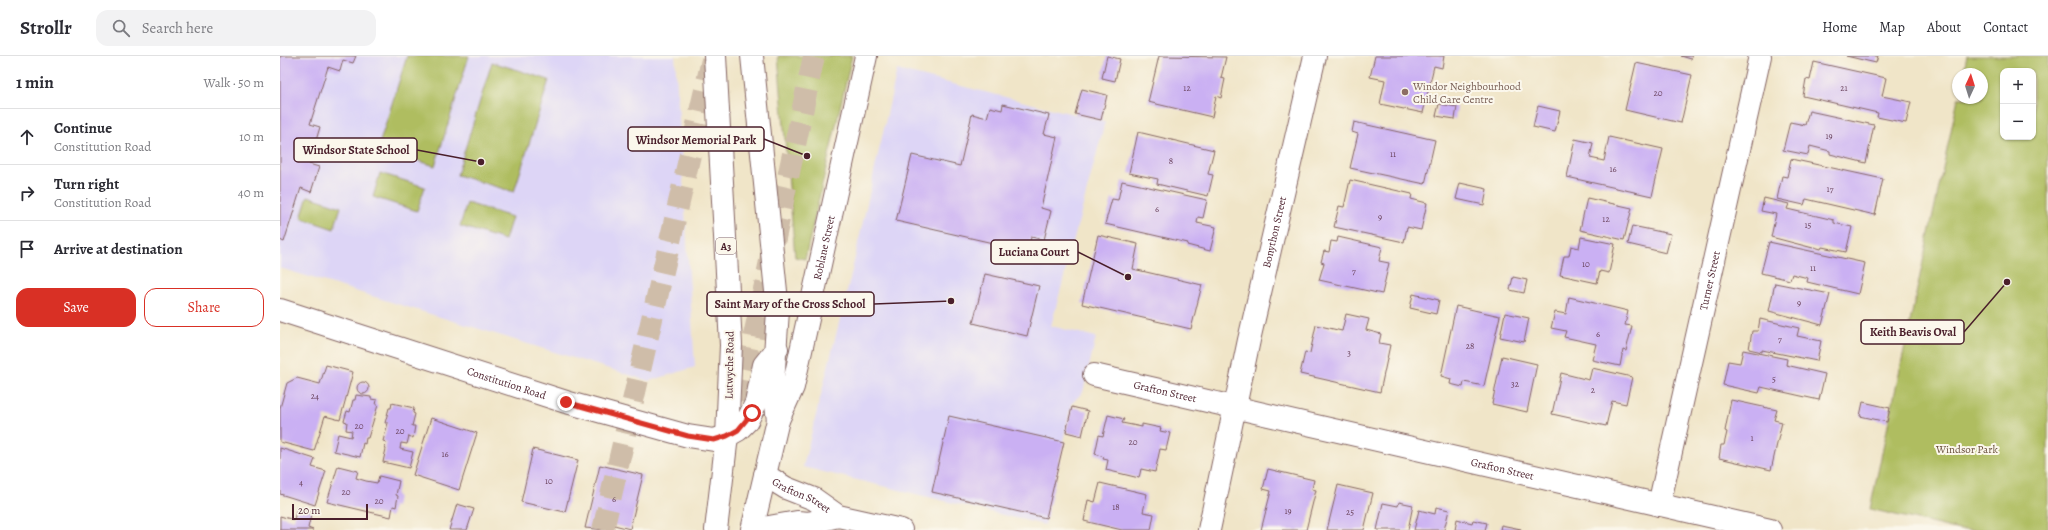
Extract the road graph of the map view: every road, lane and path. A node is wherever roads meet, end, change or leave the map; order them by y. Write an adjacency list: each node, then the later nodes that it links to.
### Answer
1 (715, 56): 11 (main road, Lutwyche Road / A3)
2 (752, 56): 7 (main road)
3 (866, 56): 10 (main road, Roblane Street)
4 (1315, 56): 9 (main road, Bonython Street)
5 (1760, 56): 13 (main road, Turner Street)
6 (280, 310): 11 (main road, Constitution Road)
7 (777, 349): 10 (main road); 11 (main road, Constitution Road)
8 (1094, 375): 9 (main road, Grafton Street)
9 (1235, 408): 13 (main road, Grafton Street); 18 (main road)
10 (778, 420): 12 (main road, Roblane Street)
11 (727, 436): 15 (main road, Lutwyche Road / A3)
12 (765, 475): 14 (main road, Grafton Street); 16 (main road, Roblane Street)
13 (1659, 505): 19 (main road, Grafton Street)
14 (838, 516): 16 (main road, Grafton Street); 17 (main road, Grafton Street)
15 (716, 530)
16 (752, 530)
17 (901, 530)
18 (1209, 530)
19 (1770, 530)

